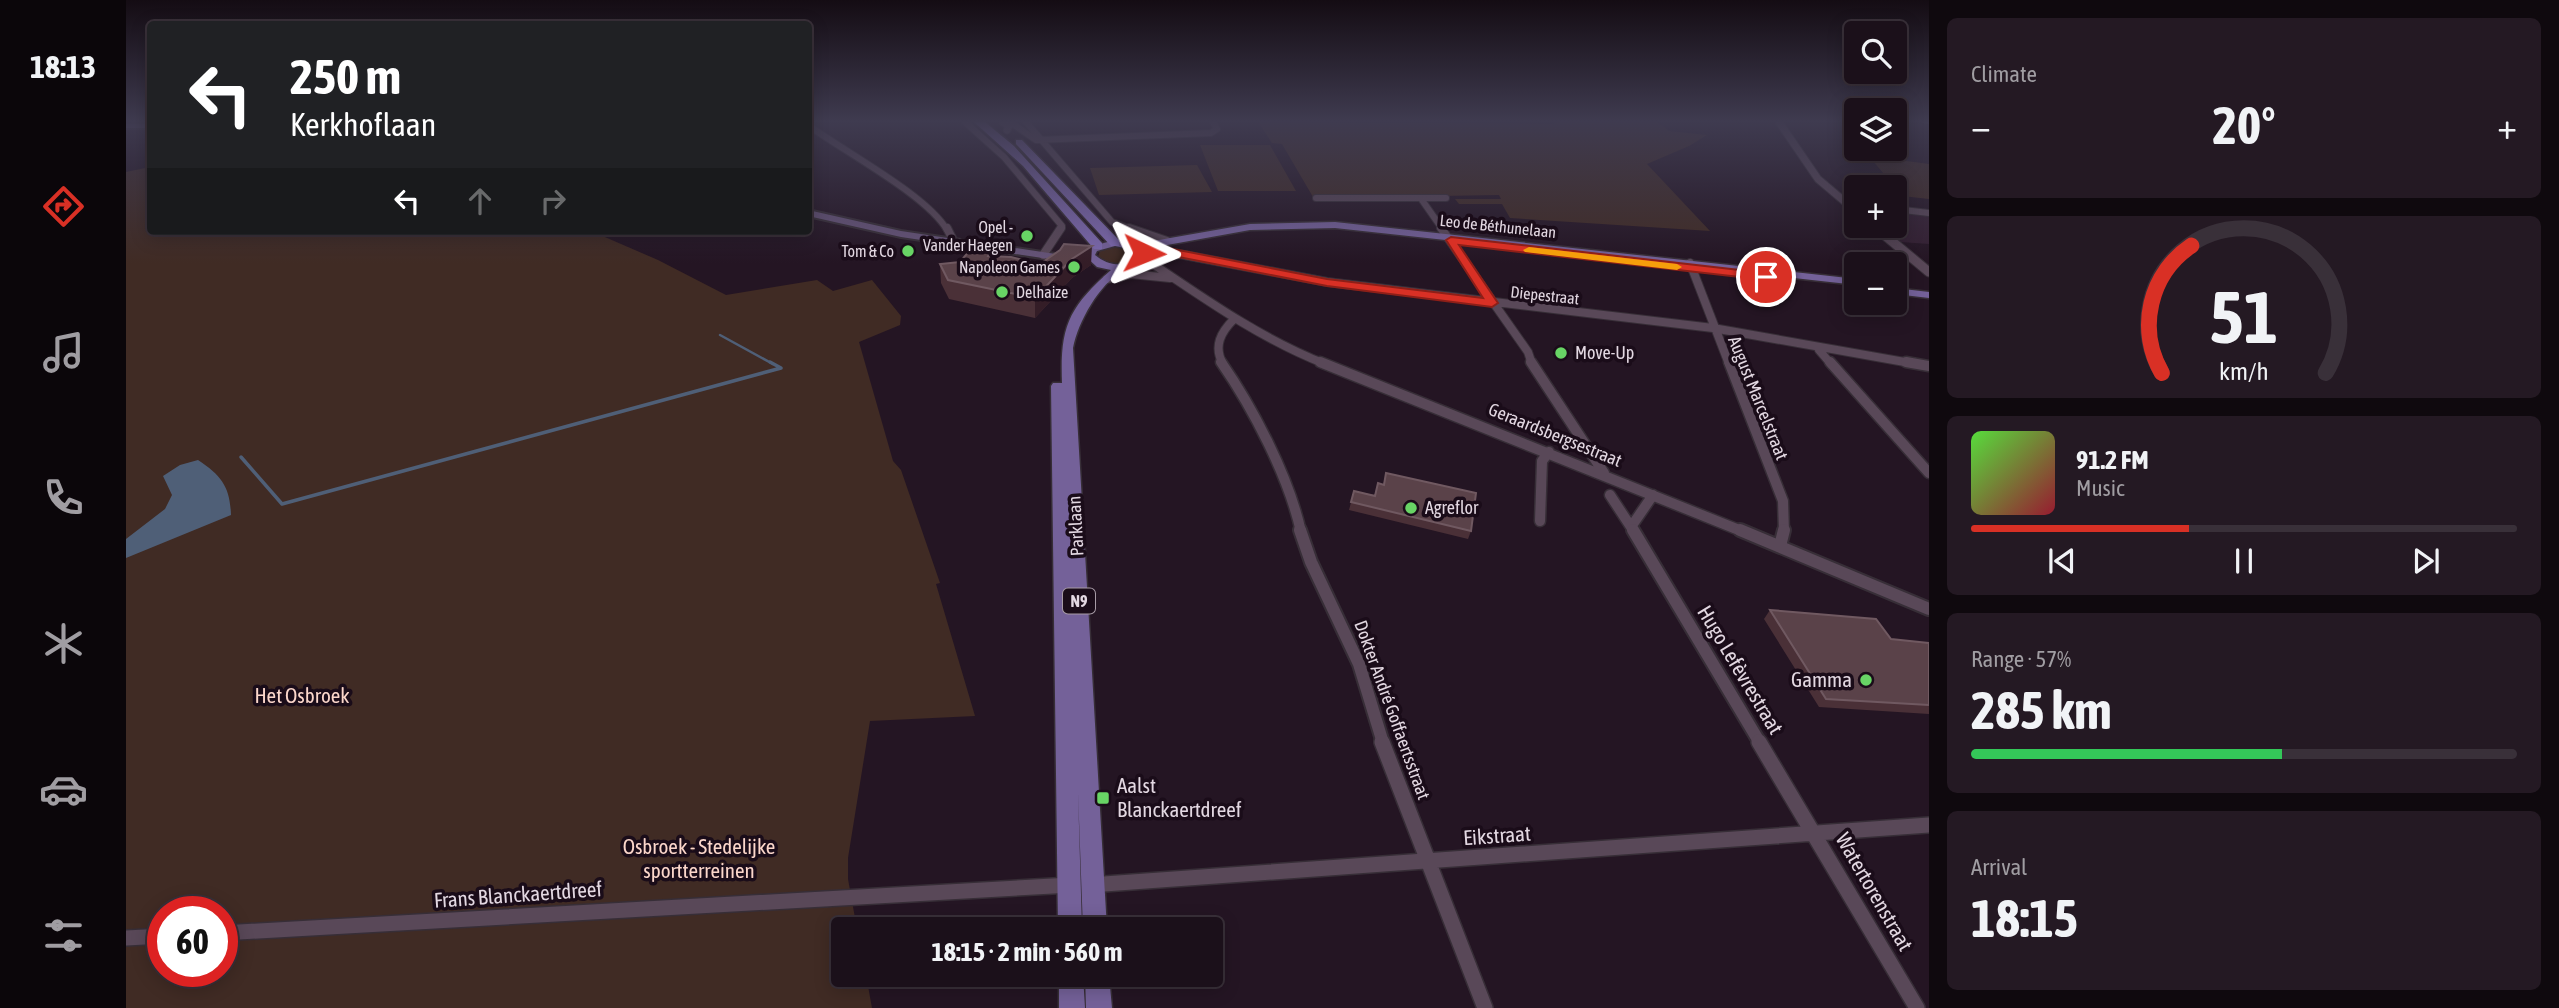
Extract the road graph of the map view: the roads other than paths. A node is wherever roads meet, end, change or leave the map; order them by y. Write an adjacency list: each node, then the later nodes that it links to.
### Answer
1 (873, 169): 16 (street)
2 (1015, 169): 20 (street)
3 (1029, 169): 21 (highway)
4 (1047, 169): 17 (highway)
5 (1064, 169): 18 (street, Diepestraat)
6 (1811, 169): 10 (street)
7 (1316, 198): 9 (street)
8 (1446, 198): 9 (street)
9 (1422, 200): 14 (street)
10 (1844, 200)
11 (1907, 210): 12 (street)
12 (1929, 213)
13 (812, 214): 16 (main road, Geraardsbergsestraat)
14 (1450, 238): 18 (main road, Leo de Béthunelaan); 22 (main road, Leo de Béthunelaan); 28 (street)
15 (1888, 238): 23 (street)
16 (949, 242): 20 (main road, Geraardsbergsestraat)
17 (1115, 243): 19 (main road); 21 (main road)
18 (1163, 246): 19 (main road, Leo de Béthunelaan); 28 (street, Diepestraat)
19 (1141, 253): 21 (main road); 24 (street, Geraardsbergsestraat)
20 (1043, 255): 21 (main road, Geraardsbergsestraat)
21 (1107, 262): 24 (street, Geraardsbergsestraat); 24 (street, Geraardsbergsestraat); 45 (main road, Parklaan / N9); 46 (main road, Parklaan / N9)
22 (1690, 266): 25 (main road, Leo de Béthunelaan); 30 (street, August Marcelstraat)
23 (1929, 272)
24 (1173, 279): 29 (street, Geraardsbergsestraat)
25 (1844, 284)
26 (1907, 290): 27 (main road)
27 (1929, 293)
28 (1492, 303): 30 (street, Diepestraat); 35 (street)
29 (1234, 319): 33 (street, Geraardsbergsestraat); 44 (street, Dokter André Goffaertsstraat)
30 (1713, 328): 31 (street, Diepestraat); 40 (street, August Marcelstraat)
31 (1818, 348): 32 (street, Diepestraat); 34 (street)
32 (1929, 366)
33 (1549, 452): 35 (street, Geraardsbergsestraat); 38 (street)
34 (1929, 473)
35 (1605, 474): 37 (street, Geraardsbergsestraat)
36 (1610, 495): 39 (street, Hugo Lefèvrestraat)
37 (1653, 495): 39 (street); 40 (street, Geraardsbergsestraat)
38 (1540, 521)
39 (1631, 527): 43 (street, Hugo Lefèvrestraat)
40 (1780, 546): 41 (street, Geraardsbergsestraat)
41 (1929, 609)
42 (1929, 825): 43 (street, Eikstraat)
43 (1815, 832): 44 (street, Eikstraat); 57 (street, Watertorenstraat)
44 (1429, 863): 45 (street, Eikstraat); 56 (street, Dokter André Goffaertsstraat)
45 (1093, 885): 46 (street, Eikstraat); 48 (main road, Parklaan / N9)
46 (1069, 886): 47 (main road, Parklaan / N9); 49 (street, Frans Blanckaertdreef)
47 (1070, 917)
48 (1094, 917)
49 (238, 932)
50 (147, 937): 51 (street)
51 (126, 938)
52 (1071, 987): 54 (main road)
53 (1098, 987): 55 (main road)
54 (1072, 1008)
55 (1099, 1008)
56 (1485, 1008)
57 (1917, 1008)

